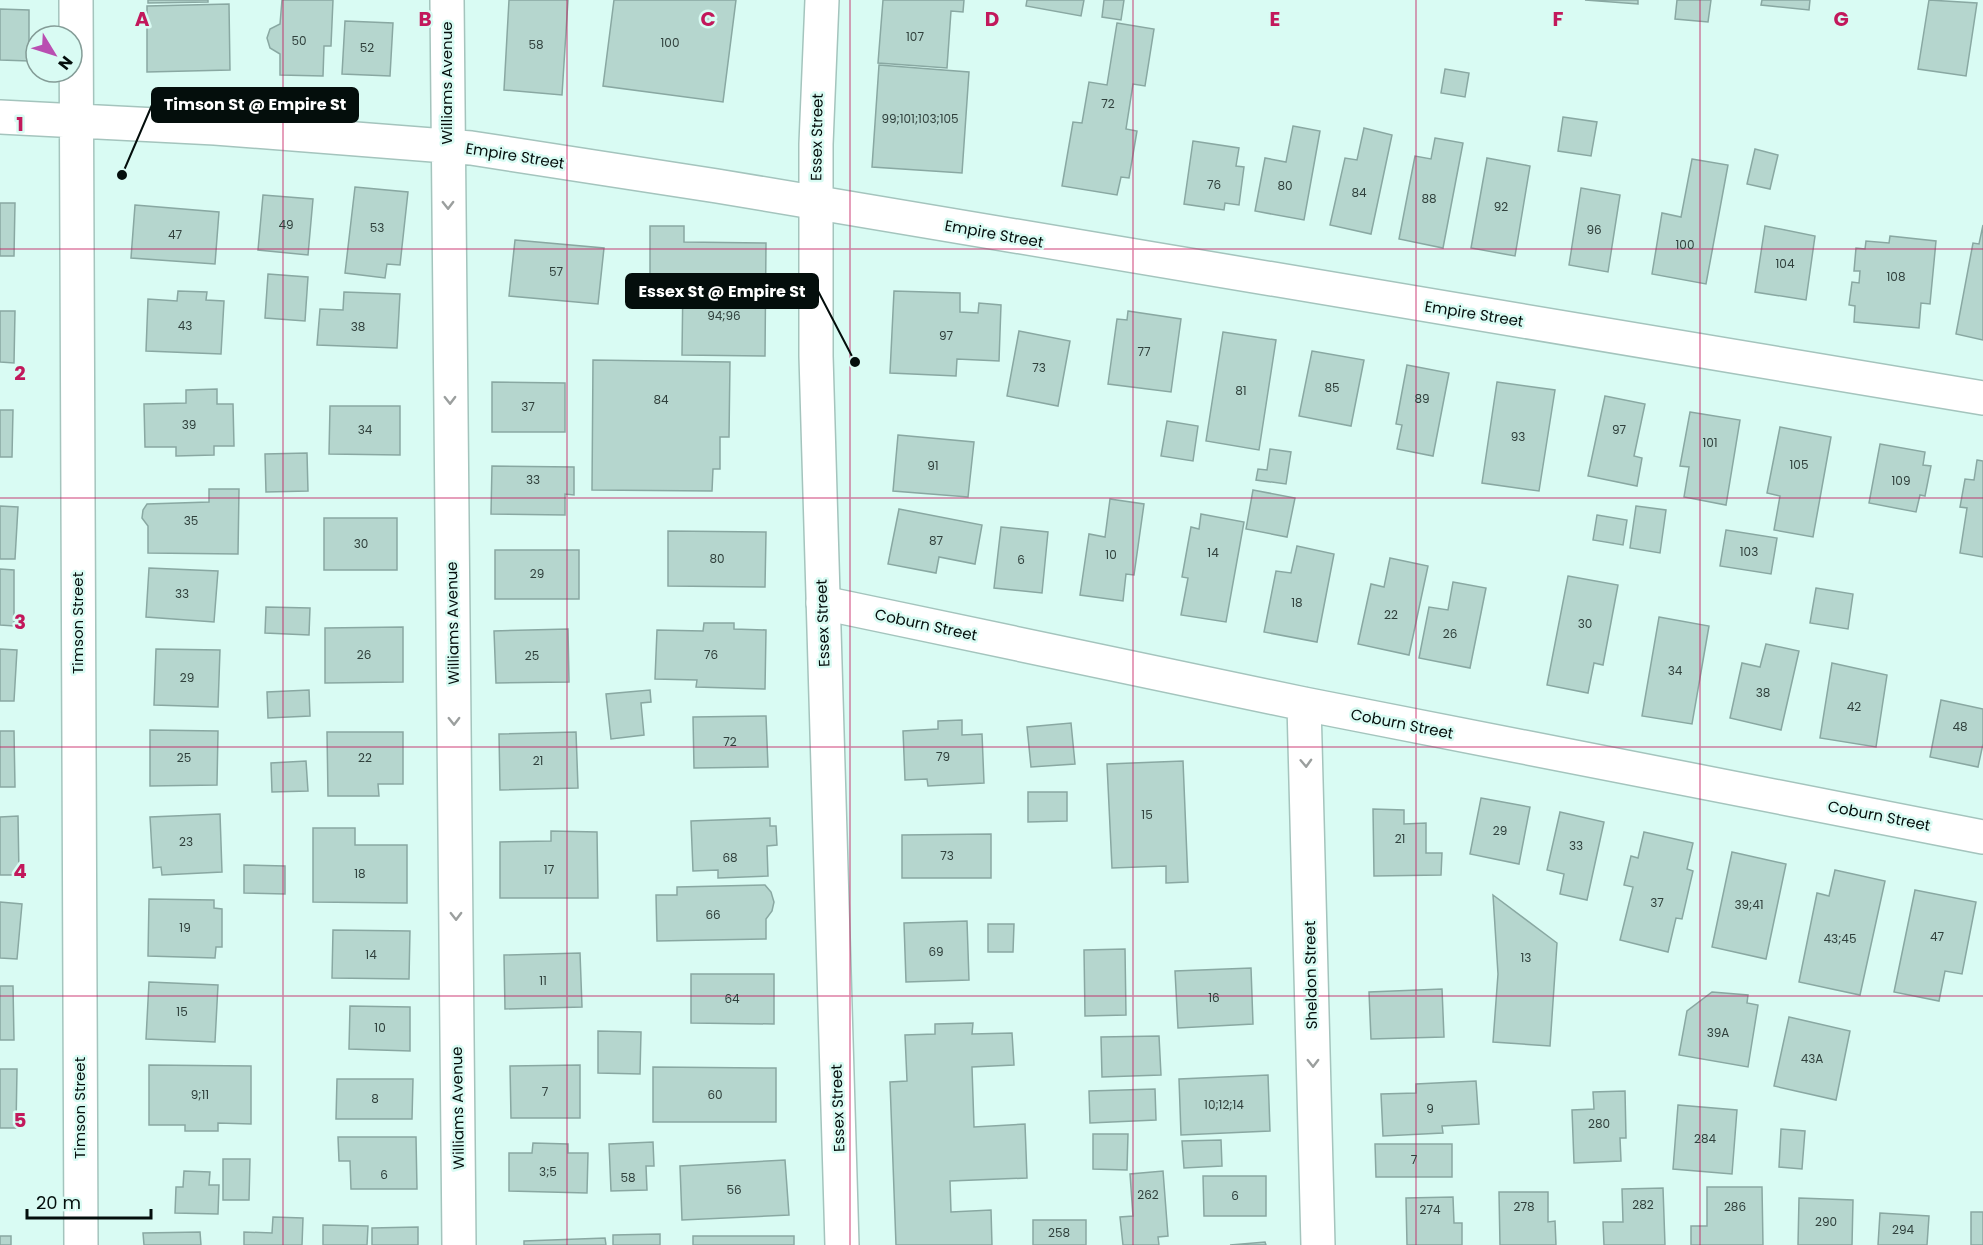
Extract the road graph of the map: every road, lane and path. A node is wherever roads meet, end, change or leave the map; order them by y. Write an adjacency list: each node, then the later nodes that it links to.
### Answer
1 (76, 0): 5 (street, Timson Street)
2 (447, 0): 6 (street, Williams Avenue)
3 (822, 0): 7 (street, Essex Street)
4 (0, 117): 5 (street, Empire Street)
5 (75, 120): 6 (street, Empire Street); 12 (street, Timson Street)
6 (447, 146): 7 (street, Empire Street); 13 (street, Williams Avenue, one-way to 13)
7 (816, 203): 8 (street, Empire Street); 9 (street, Essex Street)
8 (1983, 398)
9 (823, 603): 10 (street, Coburn Street); 14 (street, Essex Street)
10 (1304, 704): 11 (street, Coburn Street); 15 (street, Sheldon Street, one-way to 15)
11 (1983, 837)
12 (81, 1245)
13 (459, 1245)
14 (842, 1245)
15 (1318, 1245)

